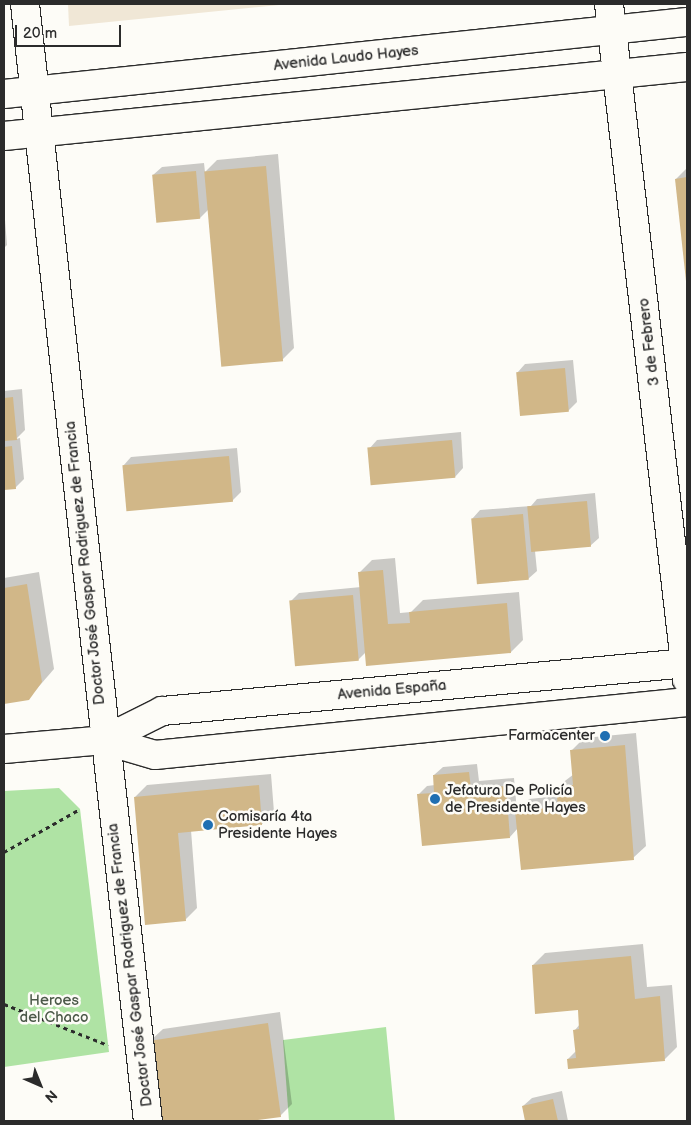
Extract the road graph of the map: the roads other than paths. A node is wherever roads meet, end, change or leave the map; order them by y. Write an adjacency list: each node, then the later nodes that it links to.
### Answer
1 (25, 4): 6 (street, Doctor José Gaspar Rodriguez de Francia)
2 (611, 17): 3 (street, Avenida Laudo Hayes); 5 (street, 3 de Febrero); 6 (street, Avenida Laudo Hayes)
3 (687, 22)
4 (687, 67): 5 (street)
5 (618, 75): 8 (street); 10 (street, 3 de Febrero)
6 (37, 91): 7 (street, Avenida Laudo Hayes); 8 (street, Doctor José Gaspar Rodriguez de Francia)
7 (4, 94)
8 (38, 132): 9 (street); 13 (street, Doctor José Gaspar Rodriguez de Francia)
9 (4, 136)
10 (687, 663): 11 (street, 3 de Febrero); 13 (street, Avenida España)
11 (687, 680)
12 (687, 702): 13 (street, Avenida España)
13 (104, 740): 14 (street, Avenida España); 15 (street, Doctor José Gaspar Rodriguez de Francia)
14 (4, 749)
15 (148, 1121)

